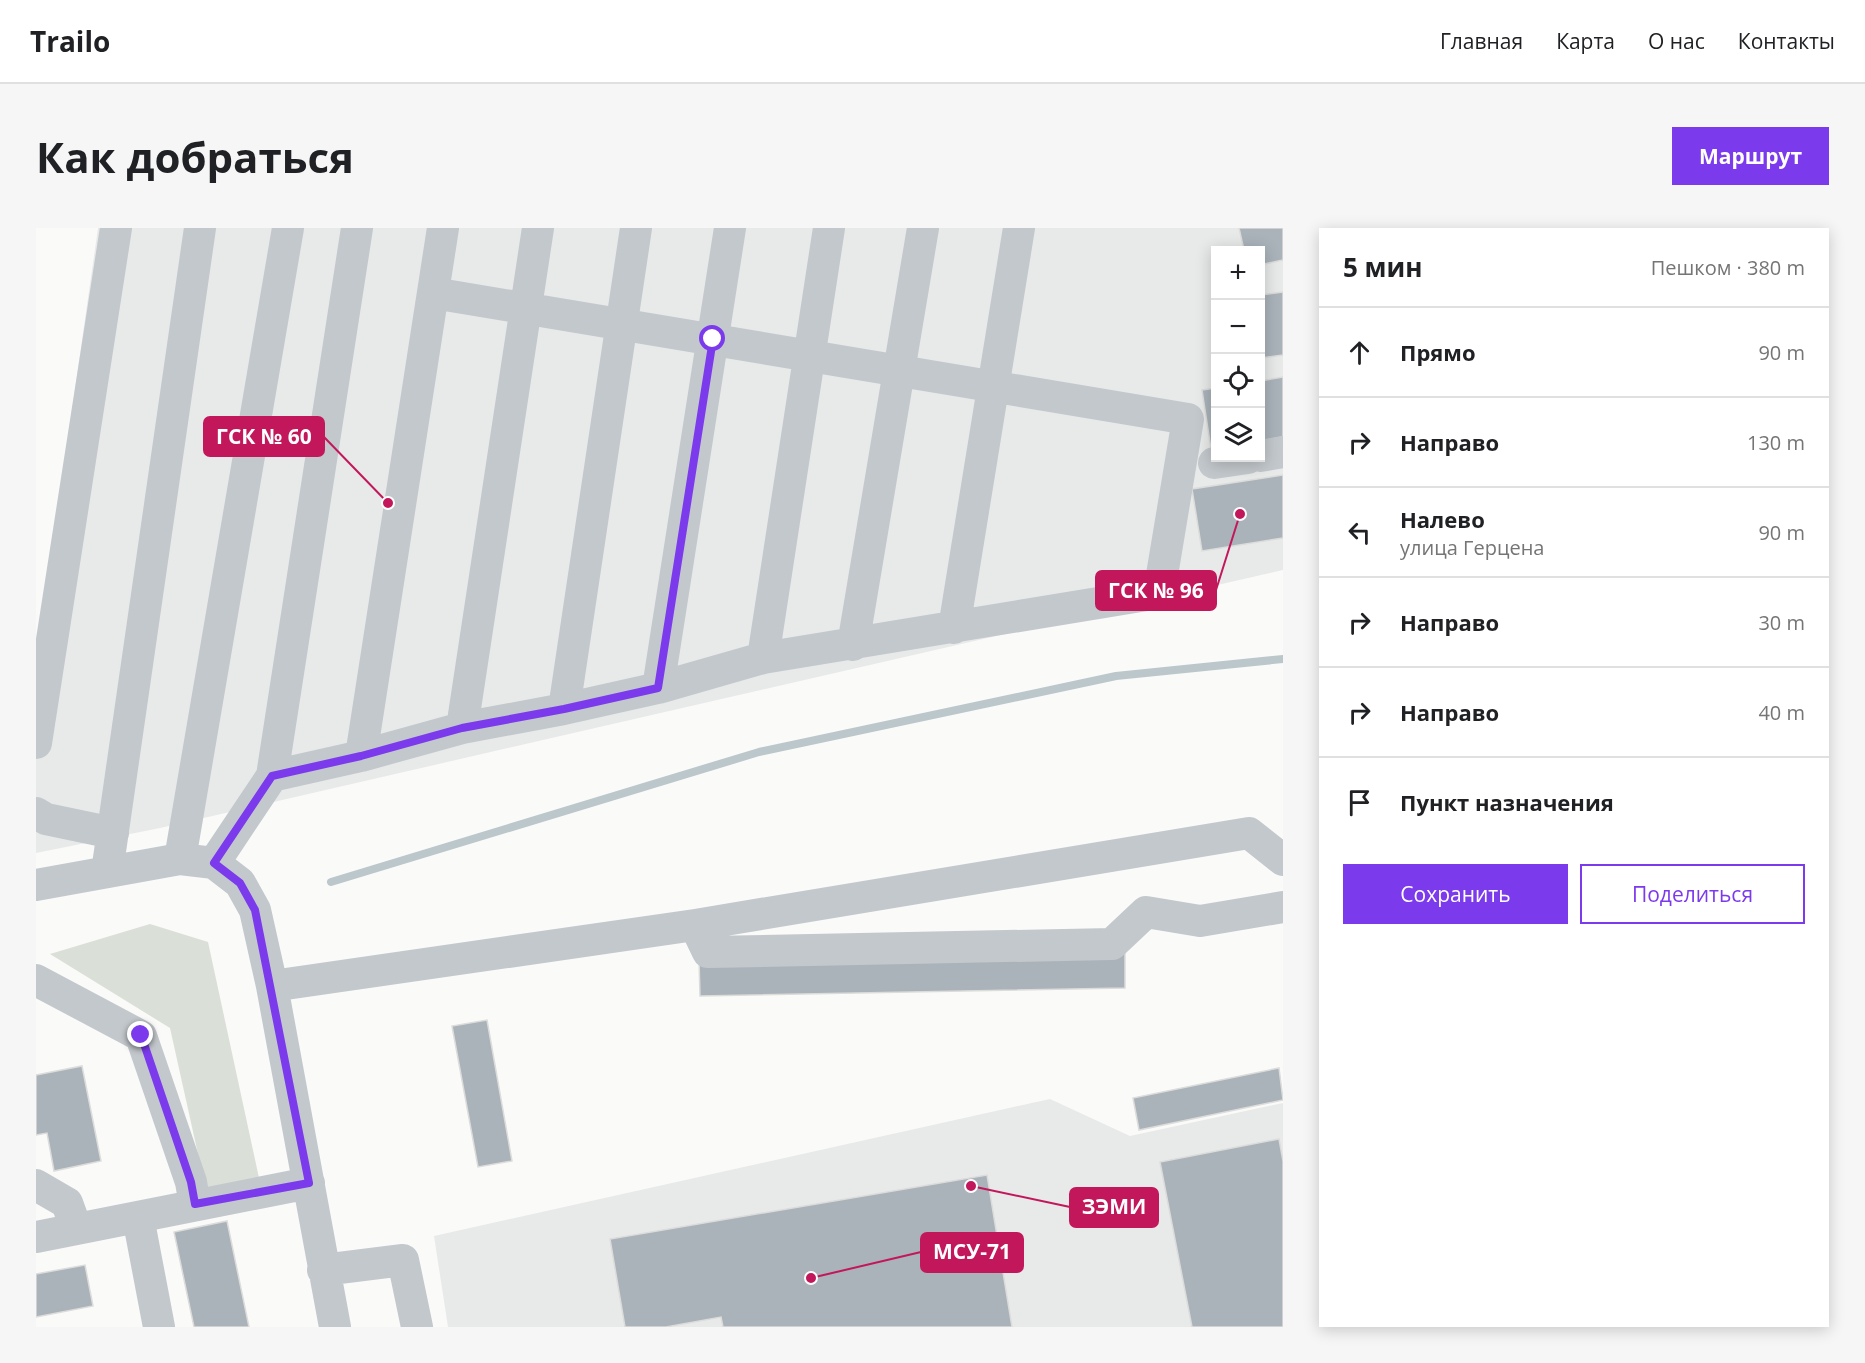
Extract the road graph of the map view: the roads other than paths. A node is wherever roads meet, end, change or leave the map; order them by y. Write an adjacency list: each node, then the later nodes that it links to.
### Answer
1 (116, 228): 29 (street)
2 (200, 228): 33 (street)
3 (288, 228): 34 (street)
4 (357, 228): 31 (street)
5 (443, 228): 12 (street)
6 (538, 228): 13 (street)
7 (636, 228): 14 (street)
8 (730, 228): 15 (street)
9 (829, 228): 16 (street)
10 (923, 228): 17 (street)
11 (1018, 228): 18 (street)
12 (433, 293): 13 (street); 30 (street)
13 (526, 309): 14 (street); 28 (street)
14 (622, 324): 15 (street); 27 (street)
15 (713, 339): 16 (street); 26 (street)
16 (809, 356): 17 (street); 25 (street)
17 (899, 370): 18 (street); 24 (street)
18 (993, 386): 23 (street); 23 (street)
19 (1283, 452): 20 (street)
20 (1265, 455)
21 (1221, 462): 22 (street)
22 (1214, 463)
23 (954, 628): 24 (street)
24 (853, 645): 25 (street)
25 (763, 658): 26 (street)
26 (658, 688): 27 (street)
27 (564, 709): 28 (street)
28 (462, 728): 30 (street)
29 (36, 743)
30 (361, 756): 31 (street)
31 (272, 776): 36 (street)
32 (36, 813): 33 (street)
33 (113, 833): 37 (street)
34 (180, 859): 36 (street); 37 (street)
35 (1283, 860): 40 (street)
36 (214, 863): 42 (street)
37 (107, 872): 38 (street)
38 (36, 885)
39 (1283, 907): 40 (street)
40 (695, 925): 42 (street)
41 (36, 980): 45 (street)
42 (272, 986): 43 (street)
43 (309, 1183): 45 (street); 49 (street)
44 (36, 1185): 47 (street)
45 (195, 1204): 46 (street)
46 (138, 1217): 47 (street); 50 (street)
47 (76, 1228): 48 (street)
48 (36, 1237)
49 (324, 1270): 51 (street); 52 (street)
50 (159, 1327)
51 (335, 1327)
52 (417, 1327)

